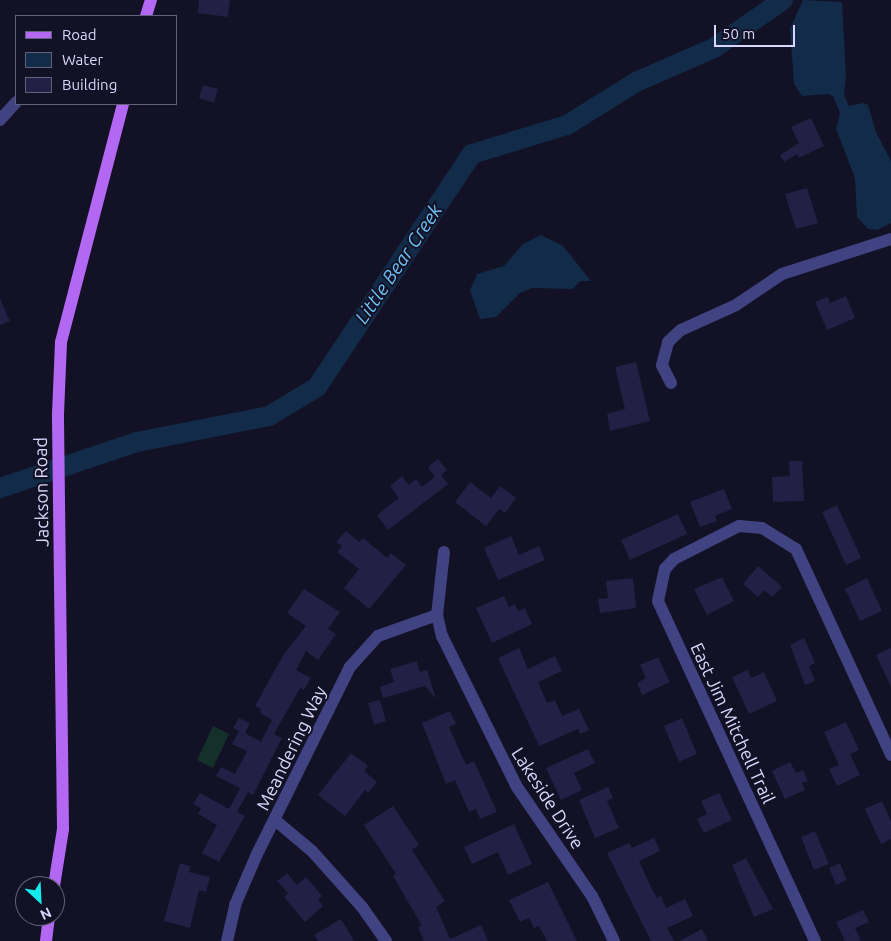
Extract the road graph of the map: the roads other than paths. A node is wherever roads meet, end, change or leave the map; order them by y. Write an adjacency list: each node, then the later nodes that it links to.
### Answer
1 (151, 0): 2 (main road)
2 (146, 15)
3 (15, 103): 5 (street)
4 (122, 105): 12 (main road, Jackson Road)
5 (0, 120)
6 (891, 239): 7 (street)
7 (671, 383)
8 (444, 552): 9 (street)
9 (437, 615): 11 (street, Meandering Way); 17 (street, Lakeside Drive)
10 (891, 755): 18 (street, East Jim Mitchell Trail)
11 (275, 820): 15 (street, Meandering Way); 16 (street)
12 (56, 876)
13 (48, 926): 14 (main road)
14 (46, 941)
15 (227, 941)
16 (386, 941)
17 (614, 941)
18 (815, 941)

